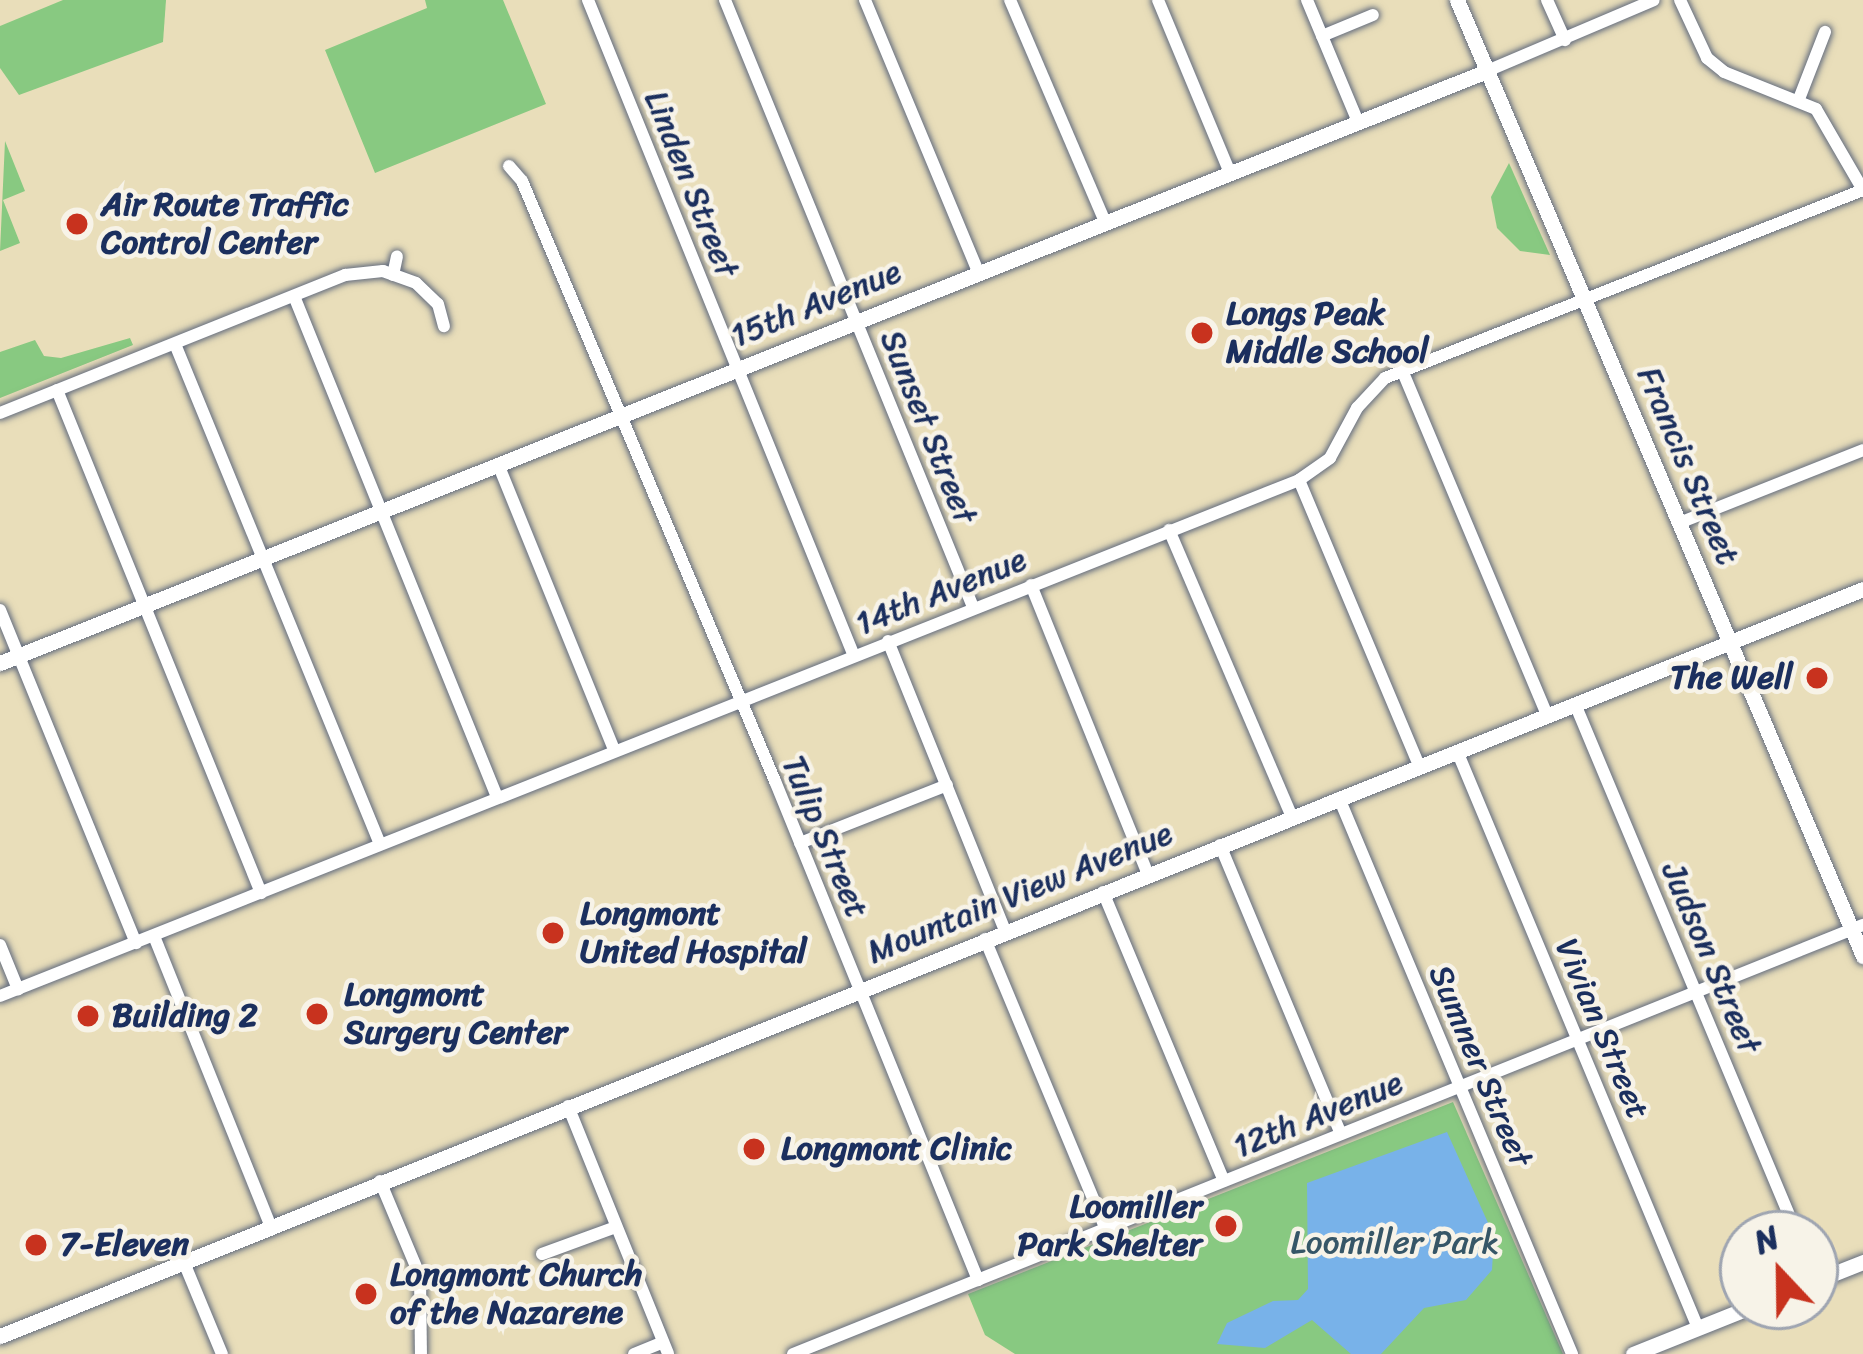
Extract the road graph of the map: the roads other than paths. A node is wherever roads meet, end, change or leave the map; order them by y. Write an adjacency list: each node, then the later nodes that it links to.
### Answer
1 (588, 0): 30 (street, Linden Street)
2 (725, 0): 27 (street, Sunset Street)
3 (865, 0): 23 (street)
4 (1010, 0): 21 (street)
5 (1158, 0): 19 (street)
6 (1307, 0): 13 (street)
7 (1457, 0): 15 (street, Francis Street)
8 (1547, 0): 14 (street)
9 (1654, 0): 14 (street, 15th Avenue)
10 (1680, 0): 16 (street)
11 (1372, 16): 13 (street)
12 (1825, 32): 16 (street)
13 (1322, 36): 17 (street)
14 (1565, 40): 15 (street, 15th Avenue)
15 (1487, 71): 17 (street, 15th Avenue); 26 (street, Francis Street)
16 (1798, 99): 20 (street)
17 (1358, 122): 19 (street, 15th Avenue)
18 (508, 166): 34 (street, Tulip Street)
19 (1230, 173): 21 (street, 15th Avenue)
20 (1863, 190): 26 (street, 14th Avenue)
21 (1105, 223): 23 (street, 15th Avenue)
22 (397, 256): 24 (street)
23 (978, 272): 27 (street, 15th Avenue)
24 (392, 275): 25 (street); 28 (street)
25 (294, 296): 29 (street); 38 (street)
26 (1583, 297): 31 (street, 14th Avenue); 39 (street, Francis Street)
27 (856, 321): 30 (street, 15th Avenue); 45 (street, Sunset Street)
28 (444, 326)
29 (175, 344): 32 (street); 41 (street)
30 (738, 368): 34 (street, 15th Avenue); 50 (street, Linden Street)
31 (1402, 370): 37 (street, 14th Avenue); 54 (street)
32 (57, 391): 33 (street); 44 (street)
33 (0, 413)
34 (618, 416): 36 (street, 15th Avenue); 52 (street, Tulip Street)
35 (1863, 450): 39 (street)
36 (498, 464): 38 (street, 15th Avenue); 55 (street)
37 (1299, 480): 40 (street, 14th Avenue); 57 (street)
38 (381, 511): 41 (street, 15th Avenue); 59 (street)
39 (1679, 523): 48 (street, Francis Street)
40 (1169, 530): 42 (street, 14th Avenue); 61 (street)
41 (263, 559): 44 (street, 15th Avenue); 63 (street)
42 (1031, 585): 45 (street, 14th Avenue); 65 (street)
43 (1863, 589): 48 (street, Mountain View Avenue)
44 (145, 605): 49 (street, 15th Avenue); 67 (street)
45 (973, 607): 47 (street, 14th Avenue)
46 (0, 610): 49 (street)
47 (888, 641): 50 (street, 14th Avenue); 58 (street)
48 (1730, 642): 53 (street, Mountain View Avenue); 68 (street, Francis Street)
49 (19, 656): 51 (street, 15th Avenue); 72 (street)
50 (854, 656): 52 (street, 14th Avenue)
51 (0, 664)
52 (736, 703): 55 (street, 14th Avenue); 62 (street, Tulip Street)
53 (1575, 704): 54 (street, Mountain View Avenue); 77 (street, Judson Street)
54 (1547, 715): 56 (street, Mountain View Avenue)
55 (614, 750): 59 (street, 14th Avenue)
56 (1457, 751): 57 (street, Mountain View Avenue); 79 (street, Vivian Street)
57 (1419, 766): 60 (street, Mountain View Avenue)
58 (947, 785): 62 (street); 69 (street)
59 (496, 797): 63 (street, 14th Avenue)
60 (1339, 798): 61 (street, Mountain View Avenue); 80 (street, Sumner Street)
61 (1292, 817): 64 (street, Mountain View Avenue)
62 (800, 843): 76 (street, Tulip Street)
63 (380, 844): 67 (street, 14th Avenue)
64 (1220, 845): 65 (street, Mountain View Avenue); 82 (street)
65 (1148, 874): 66 (street, Mountain View Avenue)
66 (1103, 892): 69 (street, Mountain View Avenue); 84 (street)
67 (261, 893): 70 (street, 14th Avenue)
68 (1858, 928): 74 (street, Francis Street); 77 (street, 12th Avenue)
69 (1005, 932): 71 (street, Mountain View Avenue)
70 (154, 936): 72 (street, 14th Avenue); 86 (street)
71 (986, 939): 76 (street, Mountain View Avenue); 88 (street)
72 (136, 943): 75 (street, 14th Avenue)
73 (0, 945): 75 (street)
74 (1863, 956)
75 (18, 989): 78 (street, 14th Avenue)
76 (859, 990): 81 (street, Mountain View Avenue); 91 (street, Tulip Street)
77 (1695, 993): 79 (street, 12th Avenue); 85 (street, Judson Street)
78 (0, 996)
79 (1577, 1040): 80 (street, 12th Avenue); 93 (street, Vivian Street)
80 (1460, 1087): 82 (street, 12th Avenue); 100 (street, Sumner Street)
81 (568, 1106): 83 (street, Mountain View Avenue); 87 (street)
82 (1342, 1134): 84 (street, 12th Avenue)
83 (380, 1181): 86 (street, Mountain View Avenue); 97 (street)
84 (1224, 1181): 88 (street, 12th Avenue)
85 (1787, 1210)
86 (270, 1225): 90 (street, Mountain View Avenue)
87 (616, 1227): 89 (street); 95 (street)
88 (1106, 1228): 91 (street, 12th Avenue)
89 (542, 1254)
90 (183, 1259): 94 (street, Mountain View Avenue); 96 (street)
91 (978, 1280): 99 (street, 12th Avenue)
92 (1719, 1320): 93 (street)
93 (1698, 1328): 101 (street)
94 (0, 1336)
95 (665, 1348): 98 (street)
96 (222, 1354)
97 (421, 1354)
98 (634, 1354)
99 (793, 1354)
100 (1572, 1354)
101 (1633, 1354)

